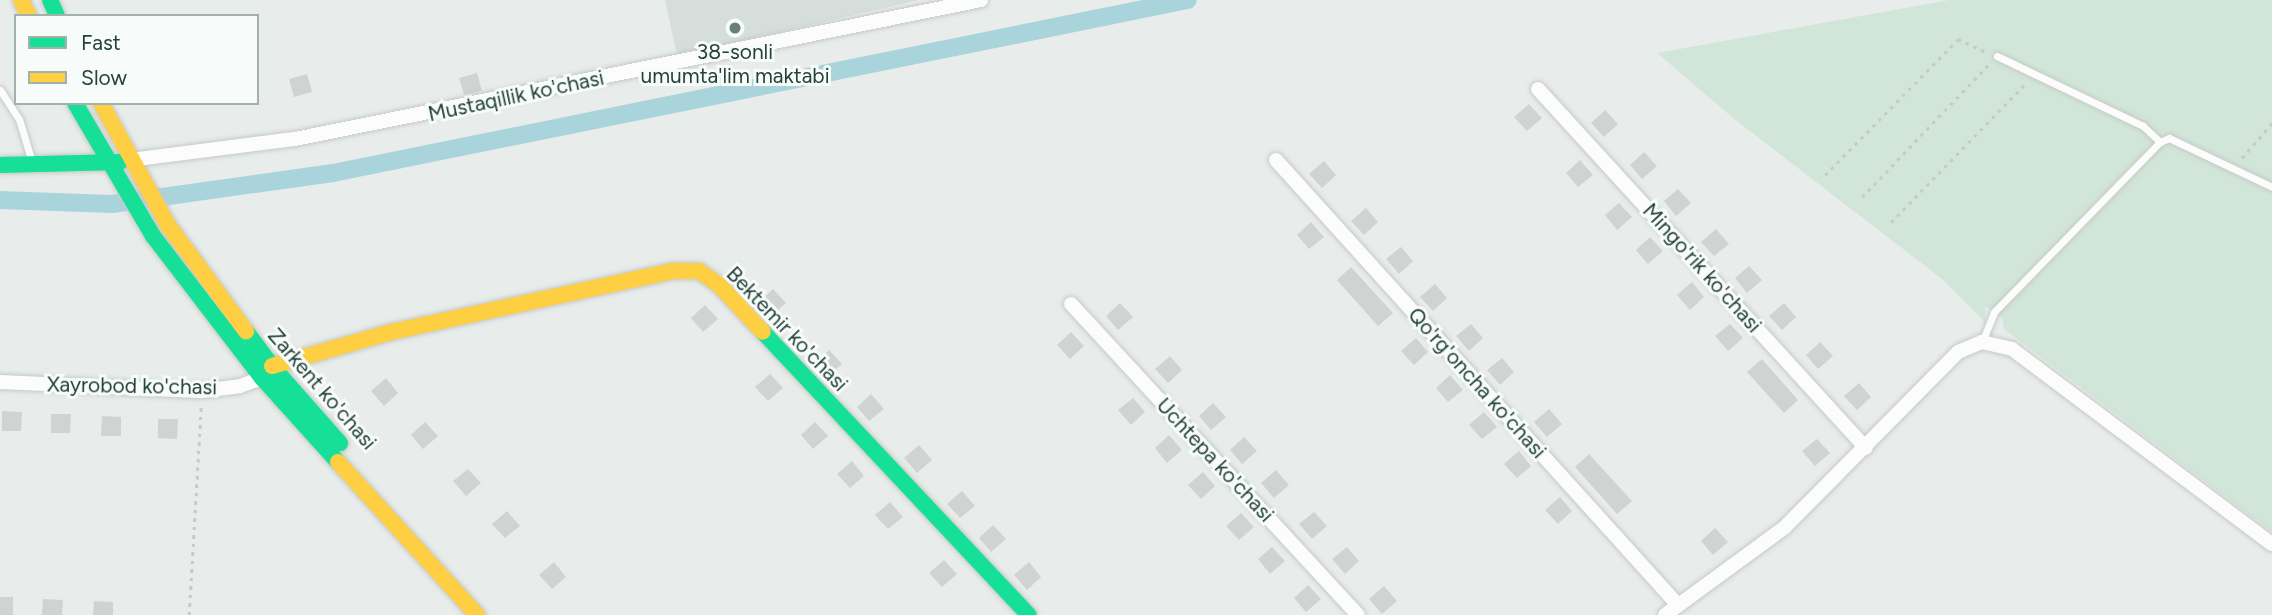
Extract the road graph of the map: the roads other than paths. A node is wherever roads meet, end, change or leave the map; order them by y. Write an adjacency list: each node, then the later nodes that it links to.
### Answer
1 (981, 0): 8 (street, Mustaqillik ko'chasi)
2 (1997, 57): 7 (lane)
3 (1538, 89): 18 (street, Mingo'rik ko'chasi)
4 (0, 90): 12 (lane)
5 (76, 105): 10 (main road, Zarkent ko'chasi)
6 (103, 105): 8 (main road, Zarkent ko'chasi)
7 (2160, 142): 13 (lane); 15 (lane)
8 (130, 160): 10 (main road); 16 (main road, Zarkent ko'chasi)
9 (1276, 160): 20 (street, Qo'rg'oncha ko'chasi)
10 (110, 164): 12 (main road); 16 (main road, Zarkent ko'chasi)
11 (0, 166): 12 (main road)
12 (33, 166)
13 (2272, 187)
14 (1071, 304): 24 (street, Uchtepa ko'chasi)
15 (1982, 342): 18 (street); 19 (street)
16 (267, 372): 17 (street, Xayrobod ko'chasi); 21 (main road, Zarkent ko'chasi); 22 (main road, Zarkent ko'chasi); 23 (main road, Bektemir ko'chasi)
17 (0, 382)
18 (1866, 447): 20 (street)
19 (2272, 544)
20 (1678, 605): 25 (street)
21 (477, 615)
22 (492, 615)
23 (1029, 615)
24 (1358, 615)
25 (1665, 615)

